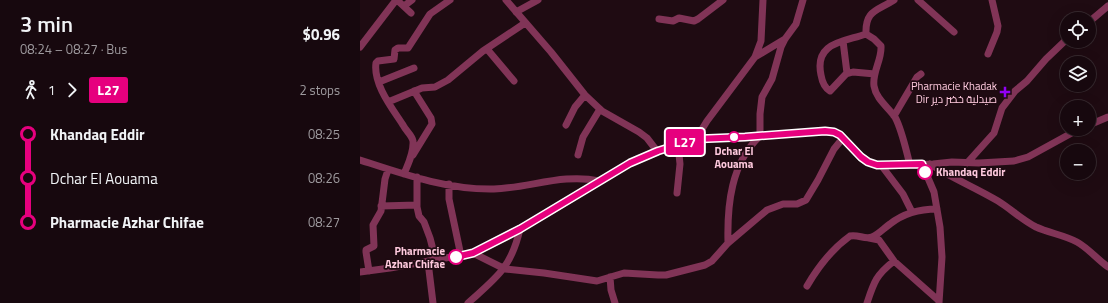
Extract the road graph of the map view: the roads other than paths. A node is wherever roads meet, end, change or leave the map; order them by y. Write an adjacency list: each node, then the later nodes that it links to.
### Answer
1 (396, 0): 12 (street); 24 (street)
2 (412, 0): 12 (street)
3 (450, 0): 33 (street)
4 (506, 0): 14 (street)
5 (538, 0): 14 (street)
6 (723, 0): 17 (street)
7 (763, 0): 27 (street)
8 (803, 0): 21 (street)
9 (894, 0): 20 (street)
10 (918, 0): 19 (street)
11 (992, 0): 26 (street)
12 (404, 6): 15 (street)
13 (1108, 6): 16 (street)
14 (516, 12): 18 (street)
15 (411, 13)
16 (1096, 16)
17 (659, 19)
18 (526, 23): 25 (street); 35 (street)
19 (954, 32)
20 (866, 34): 22 (street); 30 (street)
21 (785, 39): 27 (street); 42 (street)
22 (843, 41): 29 (street); 29 (street)
23 (1060, 46): 51 (street)
24 (360, 47)
25 (487, 49): 32 (street); 34 (street)
26 (988, 54)
27 (755, 57): 45 (street)
28 (414, 68): 33 (street)
29 (847, 73): 30 (street)
30 (875, 74): 38 (street)
31 (921, 74): 38 (street)
32 (514, 81)
33 (379, 82): 36 (street)
34 (414, 91): 36 (street); 49 (street)
35 (585, 96): 37 (street); 41 (street)
36 (388, 102): 49 (street)
37 (600, 109): 47 (street); 48 (street)
38 (894, 116): 55 (street)
39 (1108, 117): 40 (street)
40 (1096, 122)
41 (566, 125)
42 (760, 136): 44 (street); 45 (street); 68 (street)
43 (1066, 136): 51 (street)
44 (843, 138): 54 (street); 68 (street)
45 (696, 139): 46 (street)
46 (678, 145): 47 (street); 61 (street)
47 (658, 151): 59 (street)
48 (578, 154)
49 (410, 158): 57 (street)
50 (360, 160): 56 (street)
51 (967, 162): 53 (street)
52 (922, 164): 53 (street); 55 (street); 64 (street)
53 (930, 164): 73 (street)
54 (881, 165): 55 (street); 65 (street)
55 (910, 165)
56 (388, 170): 57 (street); 63 (street)
57 (404, 174): 58 (street)
58 (417, 177): 60 (street); 62 (street)
59 (600, 181): 60 (street); 66 (street)
60 (449, 184): 70 (street)
61 (677, 193)
62 (417, 205): 63 (street); 71 (street)
63 (382, 206): 75 (street)
64 (937, 209): 65 (street); 79 (street)
65 (912, 212): 67 (street)
66 (520, 229): 69 (street); 74 (street)
67 (869, 238): 72 (street); 78 (street)
68 (728, 243): 77 (street)
69 (473, 253): 70 (street); 74 (street)
70 (461, 256): 71 (street)
71 (432, 261): 75 (street); 80 (street)
72 (894, 261): 79 (street); 83 (street)
73 (1108, 267)
74 (505, 269): 77 (street); 81 (street)
75 (369, 271): 76 (street)
76 (360, 272)
77 (610, 277): 82 (street)
78 (807, 286)
79 (938, 302)
80 (433, 303)
81 (468, 303)
82 (615, 303)
83 (867, 303)

